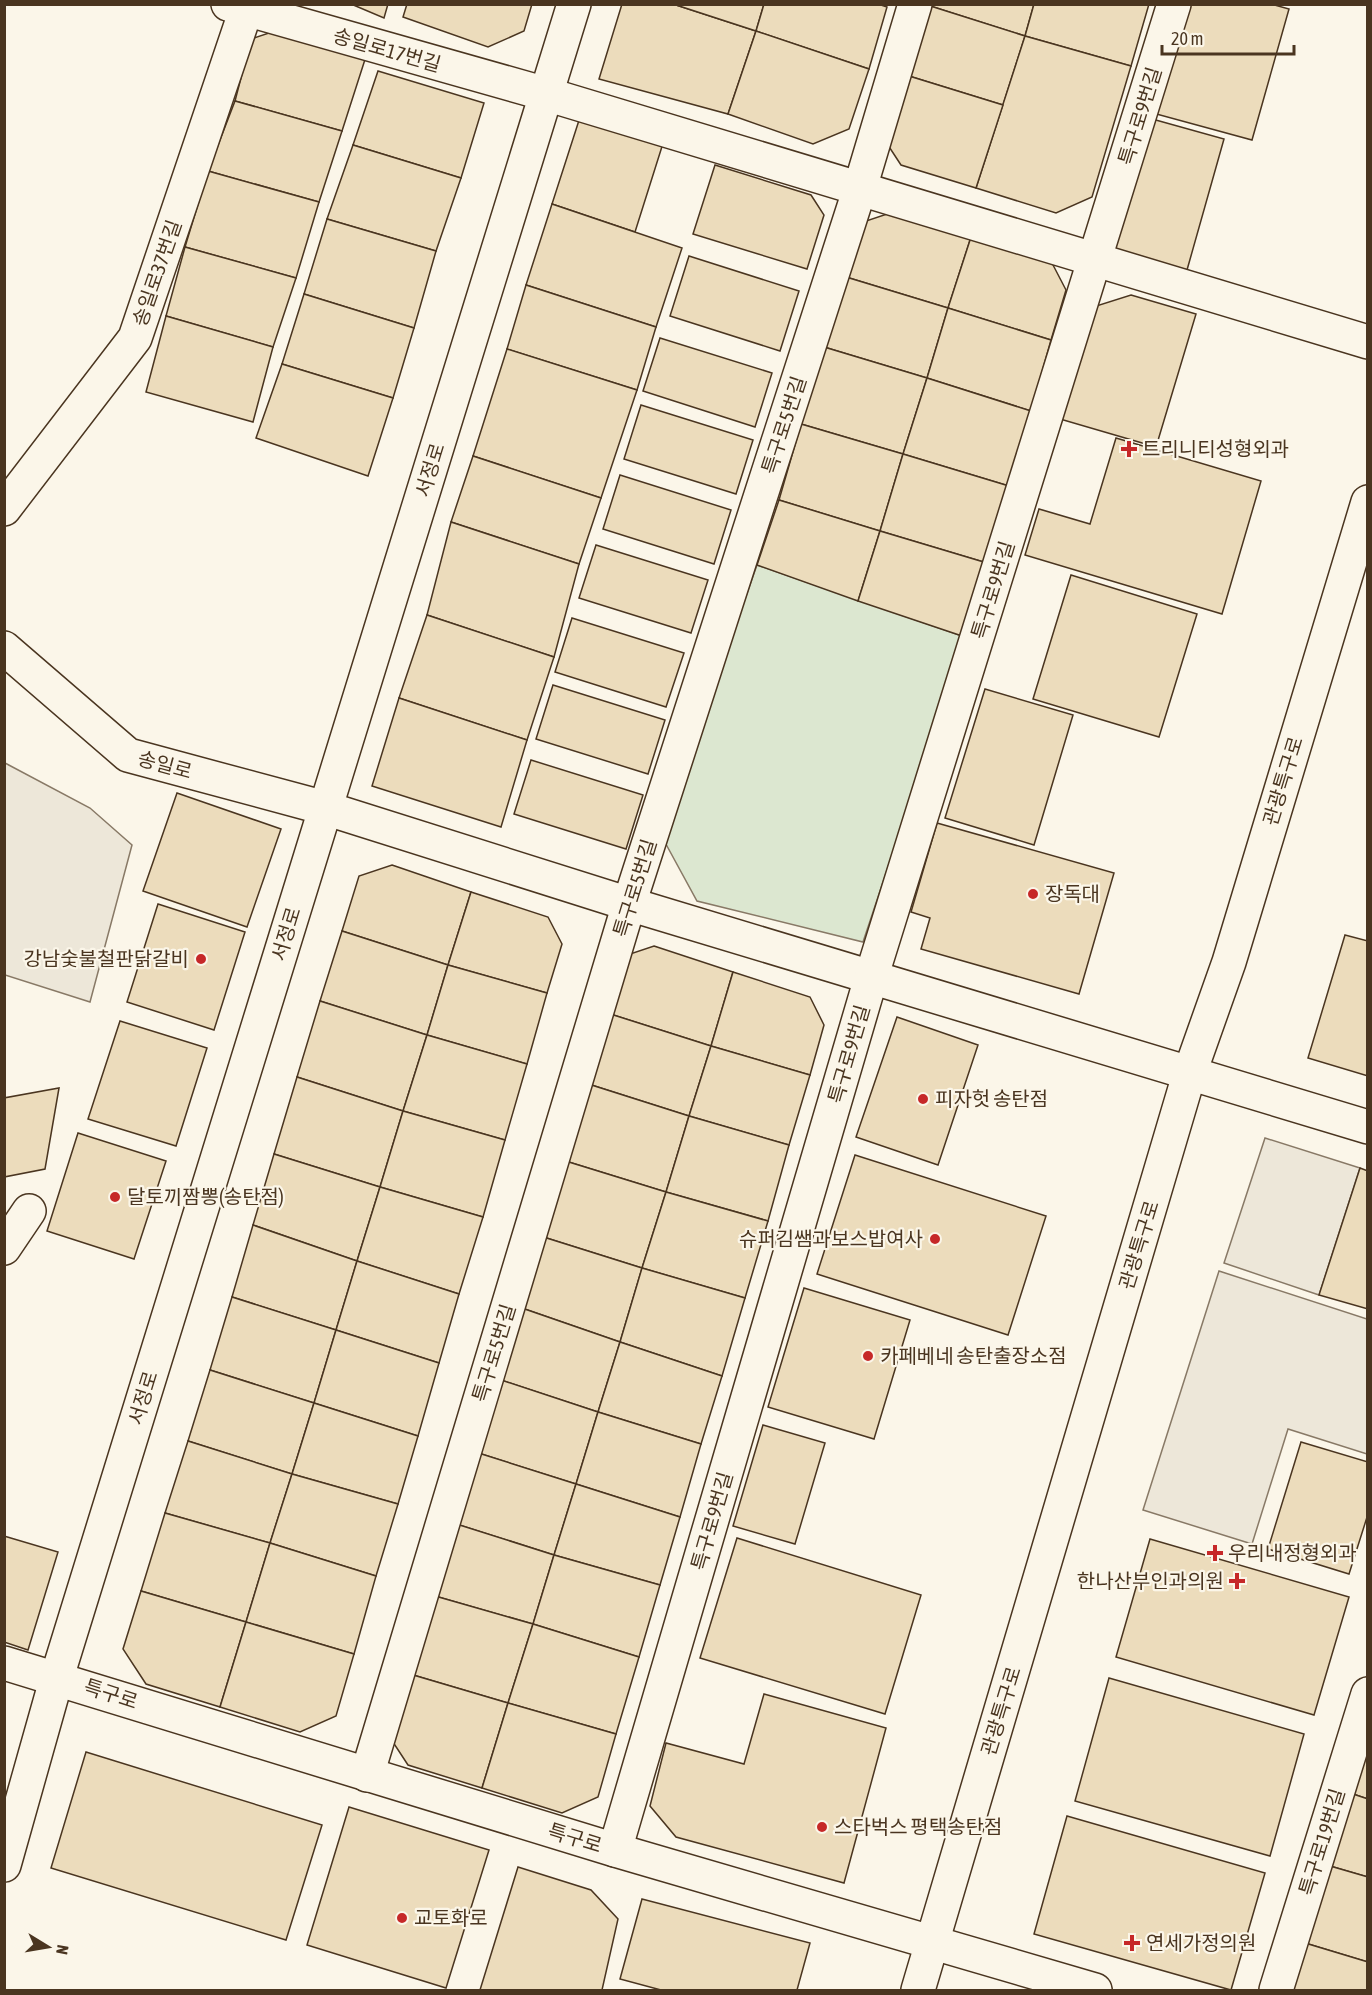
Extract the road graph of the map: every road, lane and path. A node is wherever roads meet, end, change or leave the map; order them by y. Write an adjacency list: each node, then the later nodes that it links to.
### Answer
1 (574, 4): 5 (street, 서정로)
2 (915, 4): 6 (street, 특구로5번길)
3 (1174, 4): 7 (street, 특구로9번길)
4 (241, 6): 5 (street, 송일로17번길); 10 (street, 송일로37번길)
5 (546, 94): 6 (street, 송일로17번길); 12 (street, 서정로)
6 (860, 188): 7 (street); 13 (street, 특구로5번길)
7 (1095, 262): 8 (street); 14 (street, 특구로9번길)
8 (1368, 342)
9 (1368, 502): 15 (street, 관광특구로)
10 (4, 509)
11 (4, 648): 12 (street, 송일로)
12 (325, 808): 13 (street, 송일로); 20 (street, 서정로)
13 (629, 904): 14 (street, 송일로); 22 (street, 특구로5번길)
14 (871, 978): 15 (street, 송일로); 23 (street, 특구로9번길)
15 (1189, 1075): 16 (street, 송일로); 25 (street, 관광특구로)
16 (1368, 1127)
17 (29, 1211): 18 (street)
18 (4, 1248)
19 (4, 1663): 20 (street, 특구로)
20 (57, 1677): 22 (street, 특구로); 24 (street, 서정로)
21 (1368, 1694): 28 (street, 특구로19번길)
22 (367, 1775): 23 (street, 특구로)
23 (615, 1850): 25 (street, 특구로)
24 (4, 1865)
25 (933, 1943): 26 (street, 관광특구로); 27 (street, 특구로)
26 (918, 1990)
27 (1095, 1990)
28 (1276, 1990)

